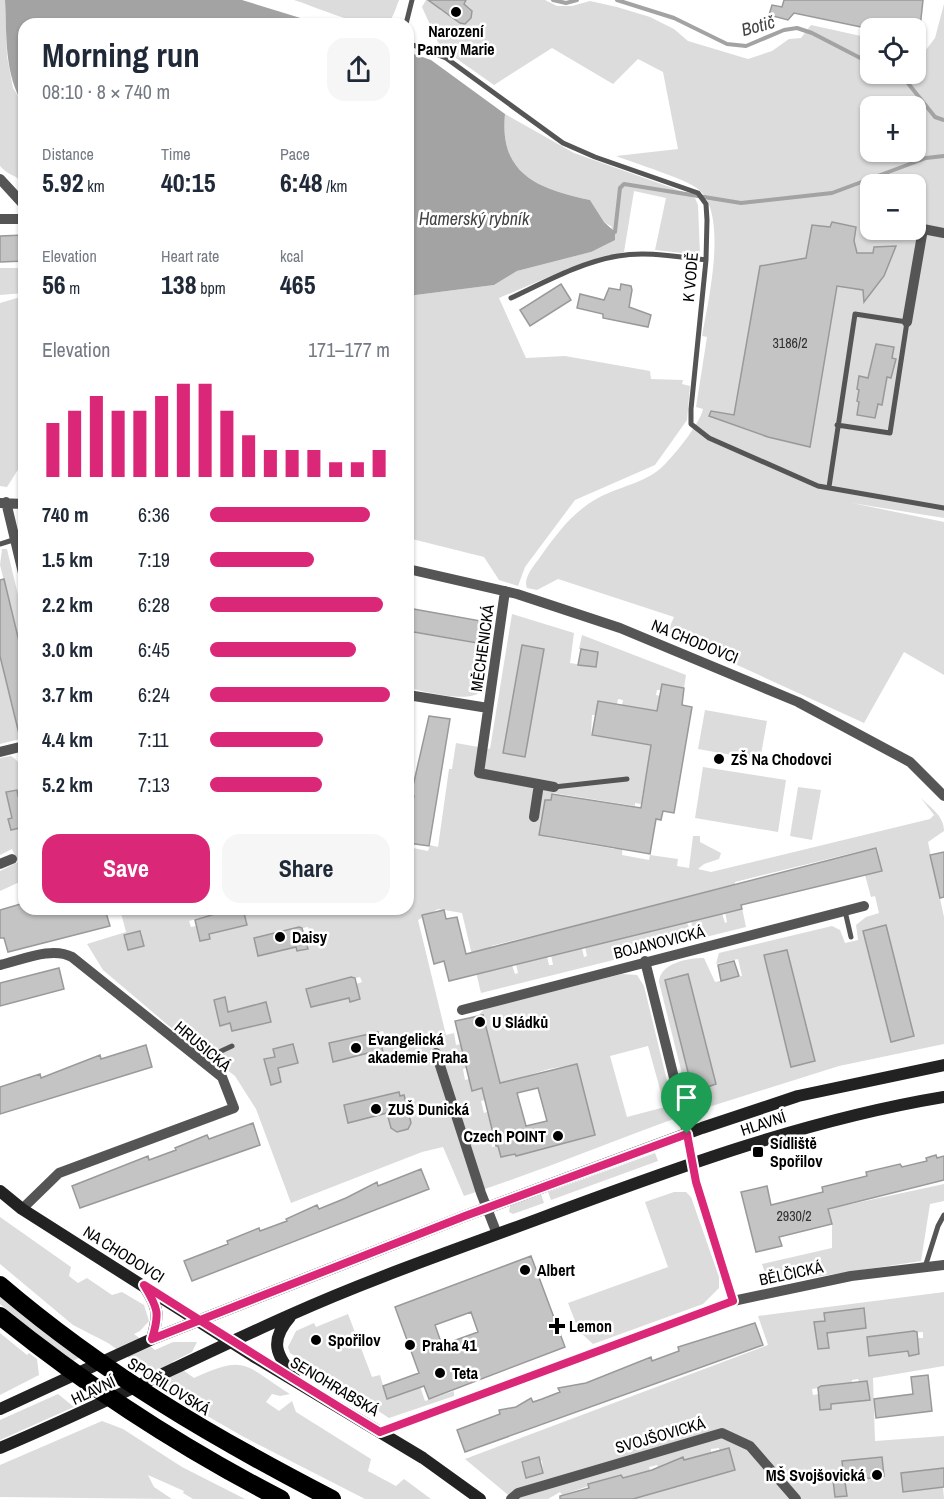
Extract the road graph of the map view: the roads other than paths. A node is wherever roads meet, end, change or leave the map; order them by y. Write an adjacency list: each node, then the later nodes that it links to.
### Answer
1 (412, 0): 2 (lane)
2 (408, 18)
3 (414, 45): 9 (lane, K VODĚ)
4 (0, 179): 5 (street)
5 (18, 198)
6 (0, 219): 7 (street)
7 (18, 219)
8 (944, 233): 11 (street)
9 (706, 260): 10 (lane); 13 (lane, K VODĚ)
10 (511, 298)
11 (907, 322): 12 (lane); 12 (lane)
12 (837, 425): 13 (lane)
13 (829, 487): 16 (lane, K VODĚ)
14 (3, 502): 15 (street); 17 (street)
15 (18, 503)
16 (944, 508)
17 (13, 540): 18 (lane); 19 (street)
18 (0, 544)
19 (18, 557)
20 (414, 570): 21 (street, NA CHODOVCI)
21 (506, 591): 23 (street, MĚCHENICKÁ); 29 (street, NA CHODOVCI)
22 (414, 696): 23 (street, MĚCHENICKÁ)
23 (488, 708): 27 (street, MĚCHENICKÁ)
24 (18, 748): 25 (street)
25 (0, 752)
26 (627, 779): 28 (lane)
27 (538, 784): 28 (street); 30 (street)
28 (554, 787)
29 (944, 796)
30 (534, 817)
31 (12, 859): 32 (street)
32 (0, 864)
33 (864, 906): 34 (street, BOJANOVICKÁ)
34 (845, 911): 35 (lane); 36 (street, BOJANOVICKÁ)
35 (850, 937)
36 (645, 961): 38 (street, BOJANOVICKÁ); 44 (street)
37 (0, 965): 41 (street, HRUSICKÁ)
38 (462, 1010)
39 (232, 1046): 41 (lane)
40 (436, 1053): 48 (street)
41 (202, 1060): 47 (street, HRUSICKÁ)
42 (944, 1065): 44 (street, HLAVNÍ)
43 (944, 1097): 45 (street, HLAVNÍ)
44 (687, 1134): 45 (street); 48 (street, HLAVNÍ)
45 (692, 1164): 50 (street, HLAVNÍ); 55 (street)
46 (0, 1191): 47 (street, NA CHODOVCI)
47 (22, 1209): 54 (street, NA CHODOVCI)
48 (487, 1209): 50 (street); 58 (street, HLAVNÍ)
49 (944, 1215): 52 (lane)
50 (497, 1234): 56 (street, HLAVNÍ)
51 (944, 1264): 52 (street, BĚLČICKÁ)
52 (925, 1267): 55 (street, BĚLČICKÁ)
53 (0, 1285): 66 (highway, SPOŘILOVSKÁ)
54 (144, 1285): 58 (street, NA CHODOVCI); 59 (street)
55 (733, 1301): 63 (street, BĚLČICKÁ)
56 (292, 1314): 60 (street, HLAVNÍ); 61 (street)
57 (0, 1316): 65 (highway)
58 (201, 1321): 59 (street, HLAVNÍ); 60 (street, NA CHODOVCI)
59 (152, 1339): 62 (street, HLAVNÍ)
60 (233, 1341): 61 (street, SENOHRABSKÁ); 64 (street, HLAVNÍ)
61 (301, 1384): 63 (street, SENOHRABSKÁ)
62 (0, 1409)
63 (380, 1432): 67 (street, SENOHRABSKÁ)
64 (0, 1448)
65 (281, 1499)
66 (332, 1499)
67 (480, 1499)
68 (511, 1499): 69 (street, SVOJŠOVICKÁ)
69 (796, 1499)

